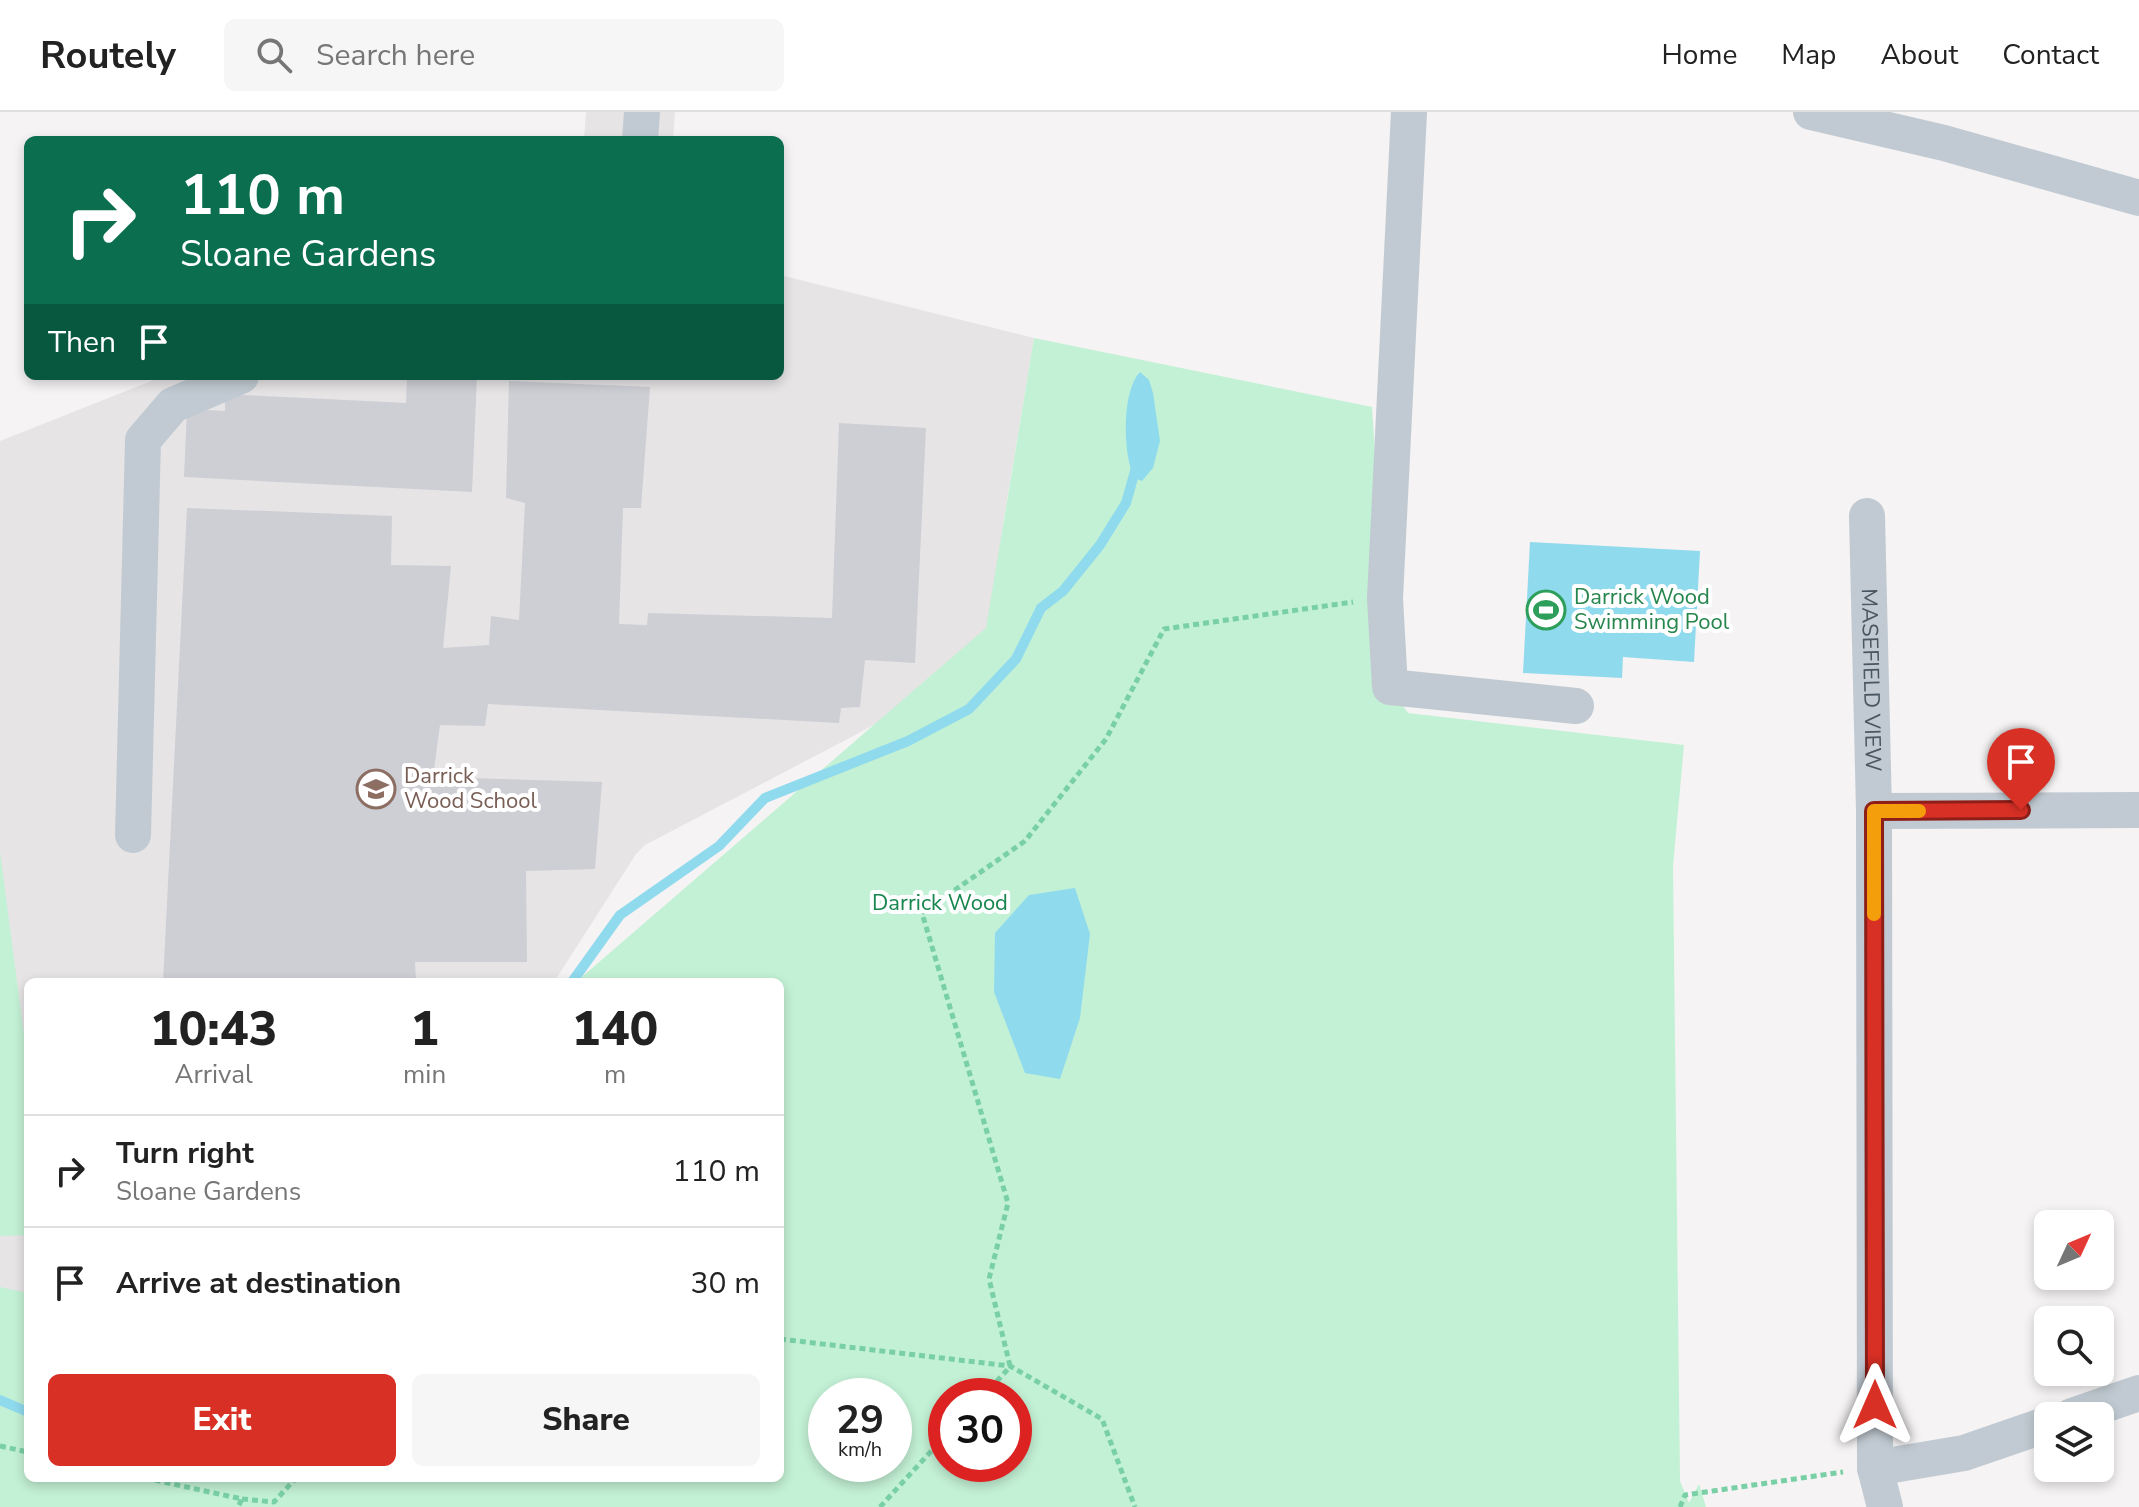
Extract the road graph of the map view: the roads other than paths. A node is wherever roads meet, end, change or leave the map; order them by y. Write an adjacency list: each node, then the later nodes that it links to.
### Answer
1 (642, 112): 5 (street)
2 (1409, 112): 9 (street)
3 (1811, 112): 4 (street)
4 (1948, 128): 6 (street)
5 (640, 136)
6 (2139, 198)
7 (232, 380): 12 (street)
8 (1867, 516): 11 (street, MASEFIELD VIEW)
9 (1576, 706)
10 (2139, 810): 11 (street)
11 (1874, 811): 16 (street, MASEFIELD VIEW)
12 (133, 835)
13 (2139, 1393): 14 (street)
14 (2113, 1402)
15 (2034, 1429): 16 (street)
16 (1875, 1468): 17 (street, MASEFIELD VIEW)
17 (1885, 1507)

